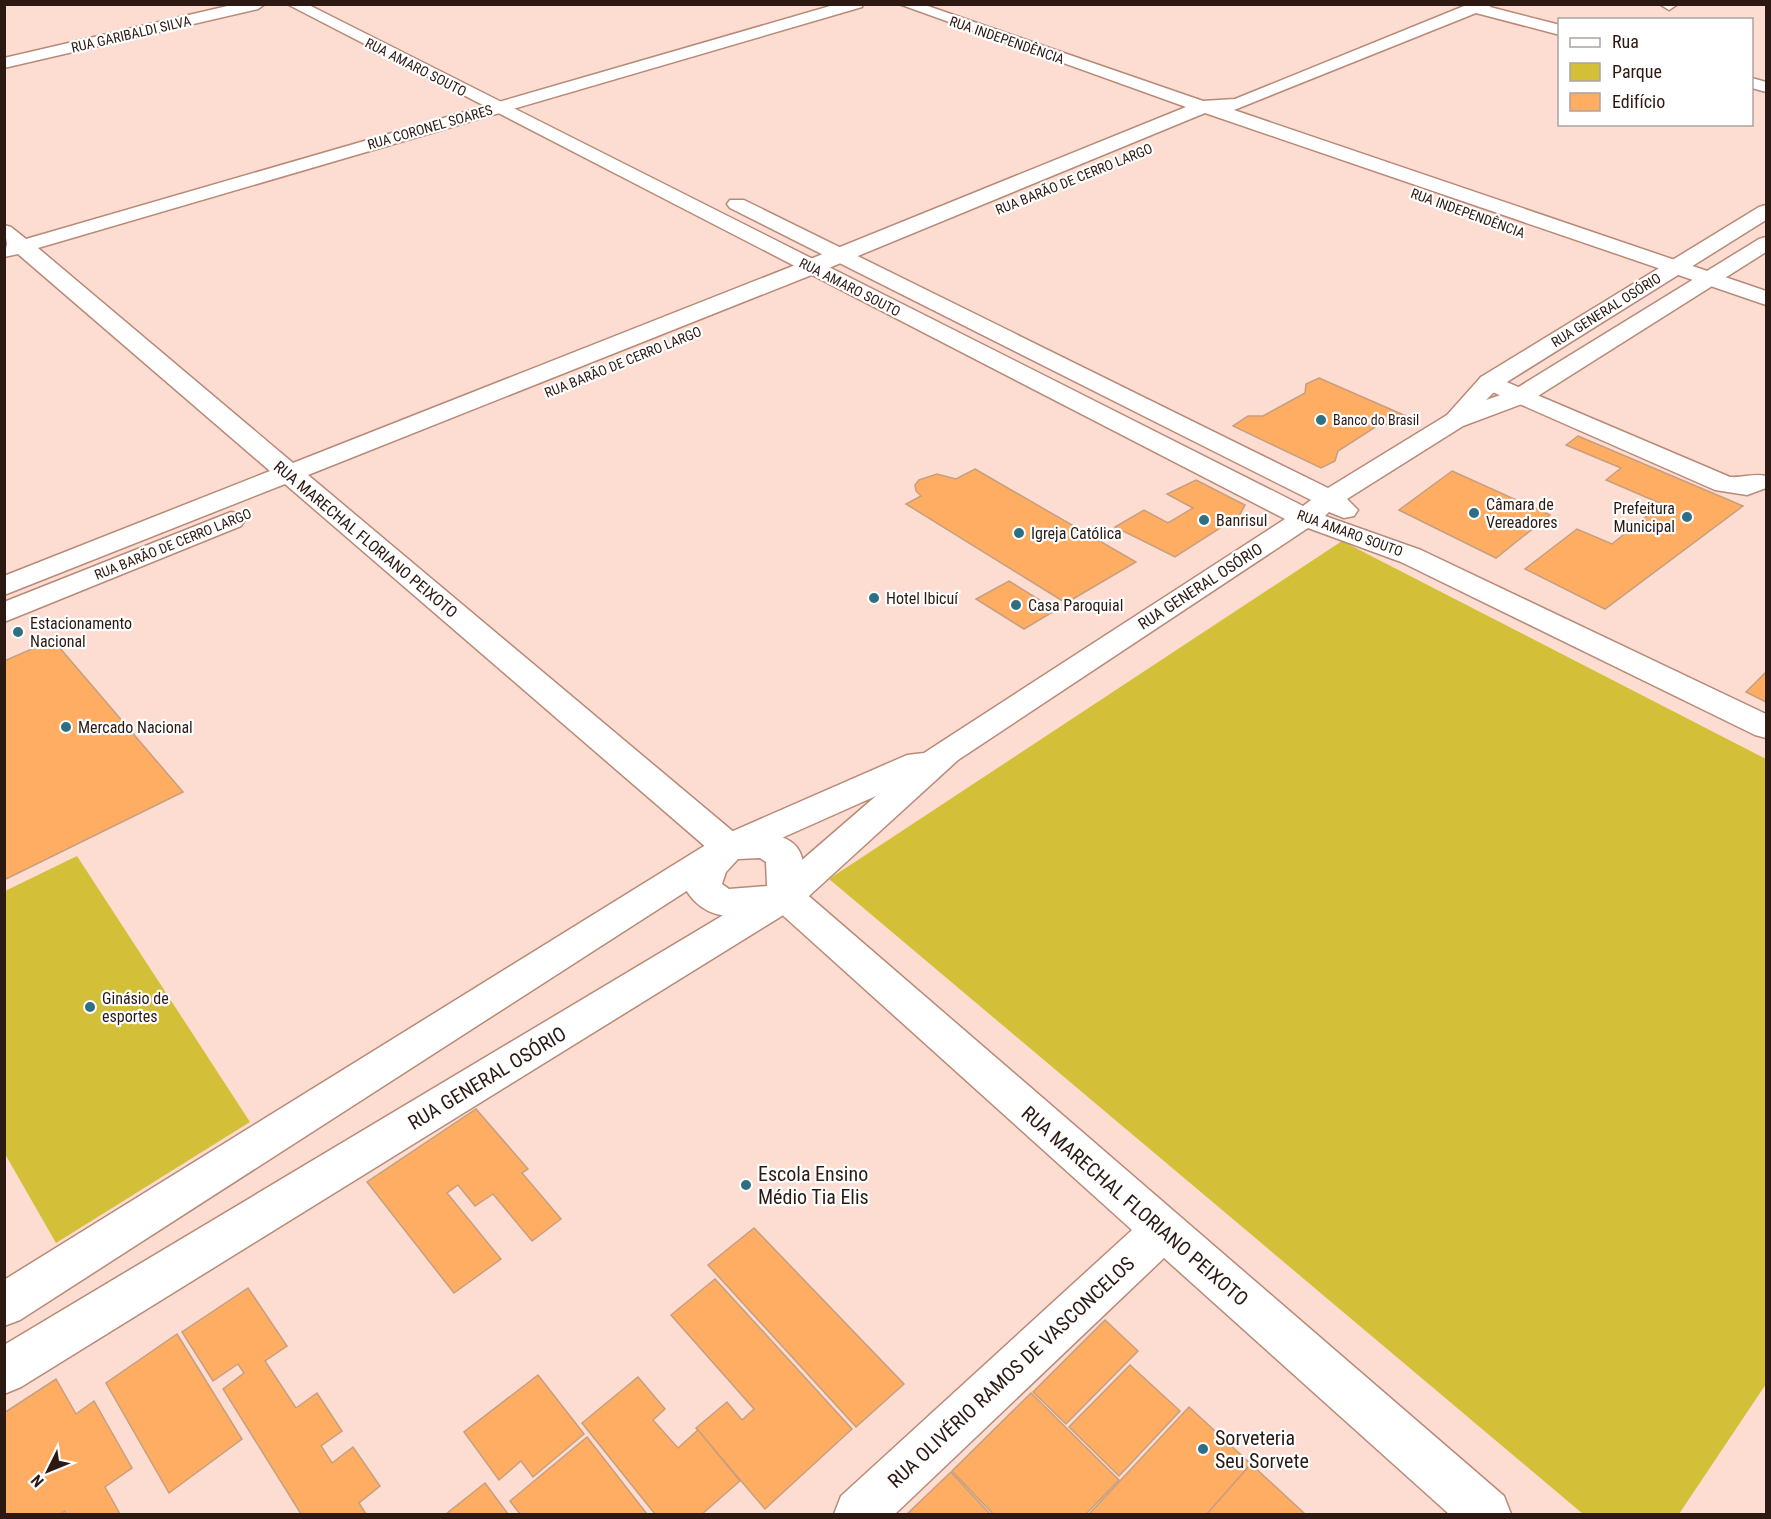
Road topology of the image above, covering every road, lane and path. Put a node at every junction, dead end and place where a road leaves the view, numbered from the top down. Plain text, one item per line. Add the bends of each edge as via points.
1 (218, 4) edge
2 (258, 4) edge
3 (294, 4) edge
4 (856, 4) edge
5 (906, 4) edge
6 (1480, 6) edge
7 (1558, 29) edge
8 (4, 53) edge
9 (4, 63) edge
10 (508, 89) dead end
11 (529, 99) junction
12 (497, 108) junction
13 (1208, 110) junction
14 (561, 116) dead end
15 (1134, 136) junction
16 (1158, 145) junction
17 (722, 196) dead end
18 (969, 203) junction
19 (1499, 206) junction
20 (1767, 211) edge
21 (991, 212) junction
22 (1479, 217) junction
23 (10, 243) edge
24 (1767, 243) edge
25 (849, 260) junction
26 (1676, 266) junction
27 (811, 267) junction
28 (832, 278) junction
29 (1710, 278) junction
30 (1656, 279) junction
31 (1689, 291) junction
32 (1767, 298) edge
33 (1767, 319) edge
34 (1490, 382) junction
35 (499, 390) junction
36 (1521, 396) junction
37 (519, 404) junction
38 (1454, 421) junction
39 (298, 481) junction
40 (1759, 482) dead end
41 (1329, 499) junction
42 (1305, 518) junction
43 (1411, 556) junction
44 (4, 586) edge
45 (4, 612) edge
46 (1767, 727) edge
47 (946, 752) junction
48 (729, 847) junction
49 (785, 896) junction
50 (1163, 1230) junction
51 (4, 1305) edge
52 (4, 1371) edge
53 (859, 1515) edge
54 (1486, 1515) edge

1 - 8 street, RUA GARIBALDI SILVA
2 - 9 street, RUA GARIBALDI SILVA
3 - 12 street, RUA AMARO SOUTO
4 - 11 street, RUA CORONEL SOARES
5 - 13 street, RUA INDEPENDÊNCIA
6 - 7 street
6 - 13 street, RUA BARÃO DE CERRO LARGO
10 - 11 street
11 - 12 street, RUA CORONEL SOARES
11 - 14 street
12 - 23 street, RUA CORONEL SOARES
12 - 27 street, RUA AMARO SOUTO
13 - 15 street, RUA BARÃO DE CERRO LARGO
13 - 16 street, RUA BARÃO DE CERRO LARGO
13 - 19 street, RUA INDEPENDÊNCIA
13 - 22 street, RUA INDEPENDÊNCIA
15 - 16 street
15 - 18 street, RUA BARÃO DE CERRO LARGO
16 - 21 street, RUA BARÃO DE CERRO LARGO
17 - 25 street, RUA AMARO SOUTO
18 - 21 street
18 - 25 street, RUA BARÃO DE CERRO LARGO
19 - 22 street
19 - 26 street, RUA INDEPENDÊNCIA
20 - 26 street, RUA GENERAL OSÓRIO
21 - 25 street, RUA BARÃO DE CERRO LARGO
22 - 30 street, RUA INDEPENDÊNCIA
23 - 39 street, RUA MARECHAL FLORIANO PEIXOTO
24 - 29 street, RUA GENERAL OSÓRIO
25 - 27 street, RUA BARÃO DE CERRO LARGO
25 - 28 street, RUA BARÃO DE CERRO LARGO
25 - 41 street, RUA AMARO SOUTO
26 - 29 street, RUA INDEPENDÊNCIA
26 - 30 street, RUA GENERAL OSÓRIO
27 - 28 street, RUA AMARO SOUTO
27 - 35 street, RUA BARÃO DE CERRO LARGO
28 - 37 street, RUA BARÃO DE CERRO LARGO
28 - 42 street, RUA AMARO SOUTO
29 - 31 street, RUA GENERAL OSÓRIO
29 - 32 street, RUA INDEPENDÊNCIA
30 - 31 street, RUA INDEPENDÊNCIA
30 - 34 street, RUA GENERAL OSÓRIO
31 - 33 street, RUA INDEPENDÊNCIA
31 - 36 street, RUA GENERAL OSÓRIO
34 - 36 street
34 - 38 street, RUA GENERAL OSÓRIO
35 - 37 street
35 - 39 street, RUA BARÃO DE CERRO LARGO
36 - 38 street, RUA GENERAL OSÓRIO
36 - 40 street via 1724,484 1747,487
37 - 39 street, RUA BARÃO DE CERRO LARGO
38 - 41 street, RUA GENERAL OSÓRIO
39 - 44 street, RUA BARÃO DE CERRO LARGO
39 - 45 street, RUA BARÃO DE CERRO LARGO
39 - 48 street, RUA MARECHAL FLORIANO PEIXOTO
41 - 42 street, RUA GENERAL OSÓRIO
41 - 43 street, RUA AMARO SOUTO
42 - 43 street, RUA AMARO SOUTO
42 - 47 street, RUA GENERAL OSÓRIO
43 - 46 street, RUA AMARO SOUTO
47 - 48 street, RUA GENERAL OSÓRIO
47 - 49 street, RUA GENERAL OSÓRIO
48 - 49 street via 767,845 784,857
48 - 49 street via 710,866 703,888 721,903 753,903
48 - 51 street, RUA GENERAL OSÓRIO
49 - 50 street, RUA MARECHAL FLORIANO PEIXOTO
49 - 52 street, RUA GENERAL OSÓRIO
50 - 53 street, RUA OLIVÉRIO RAMOS DE VASCONCELOS
50 - 54 street, RUA MARECHAL FLORIANO PEIXOTO

